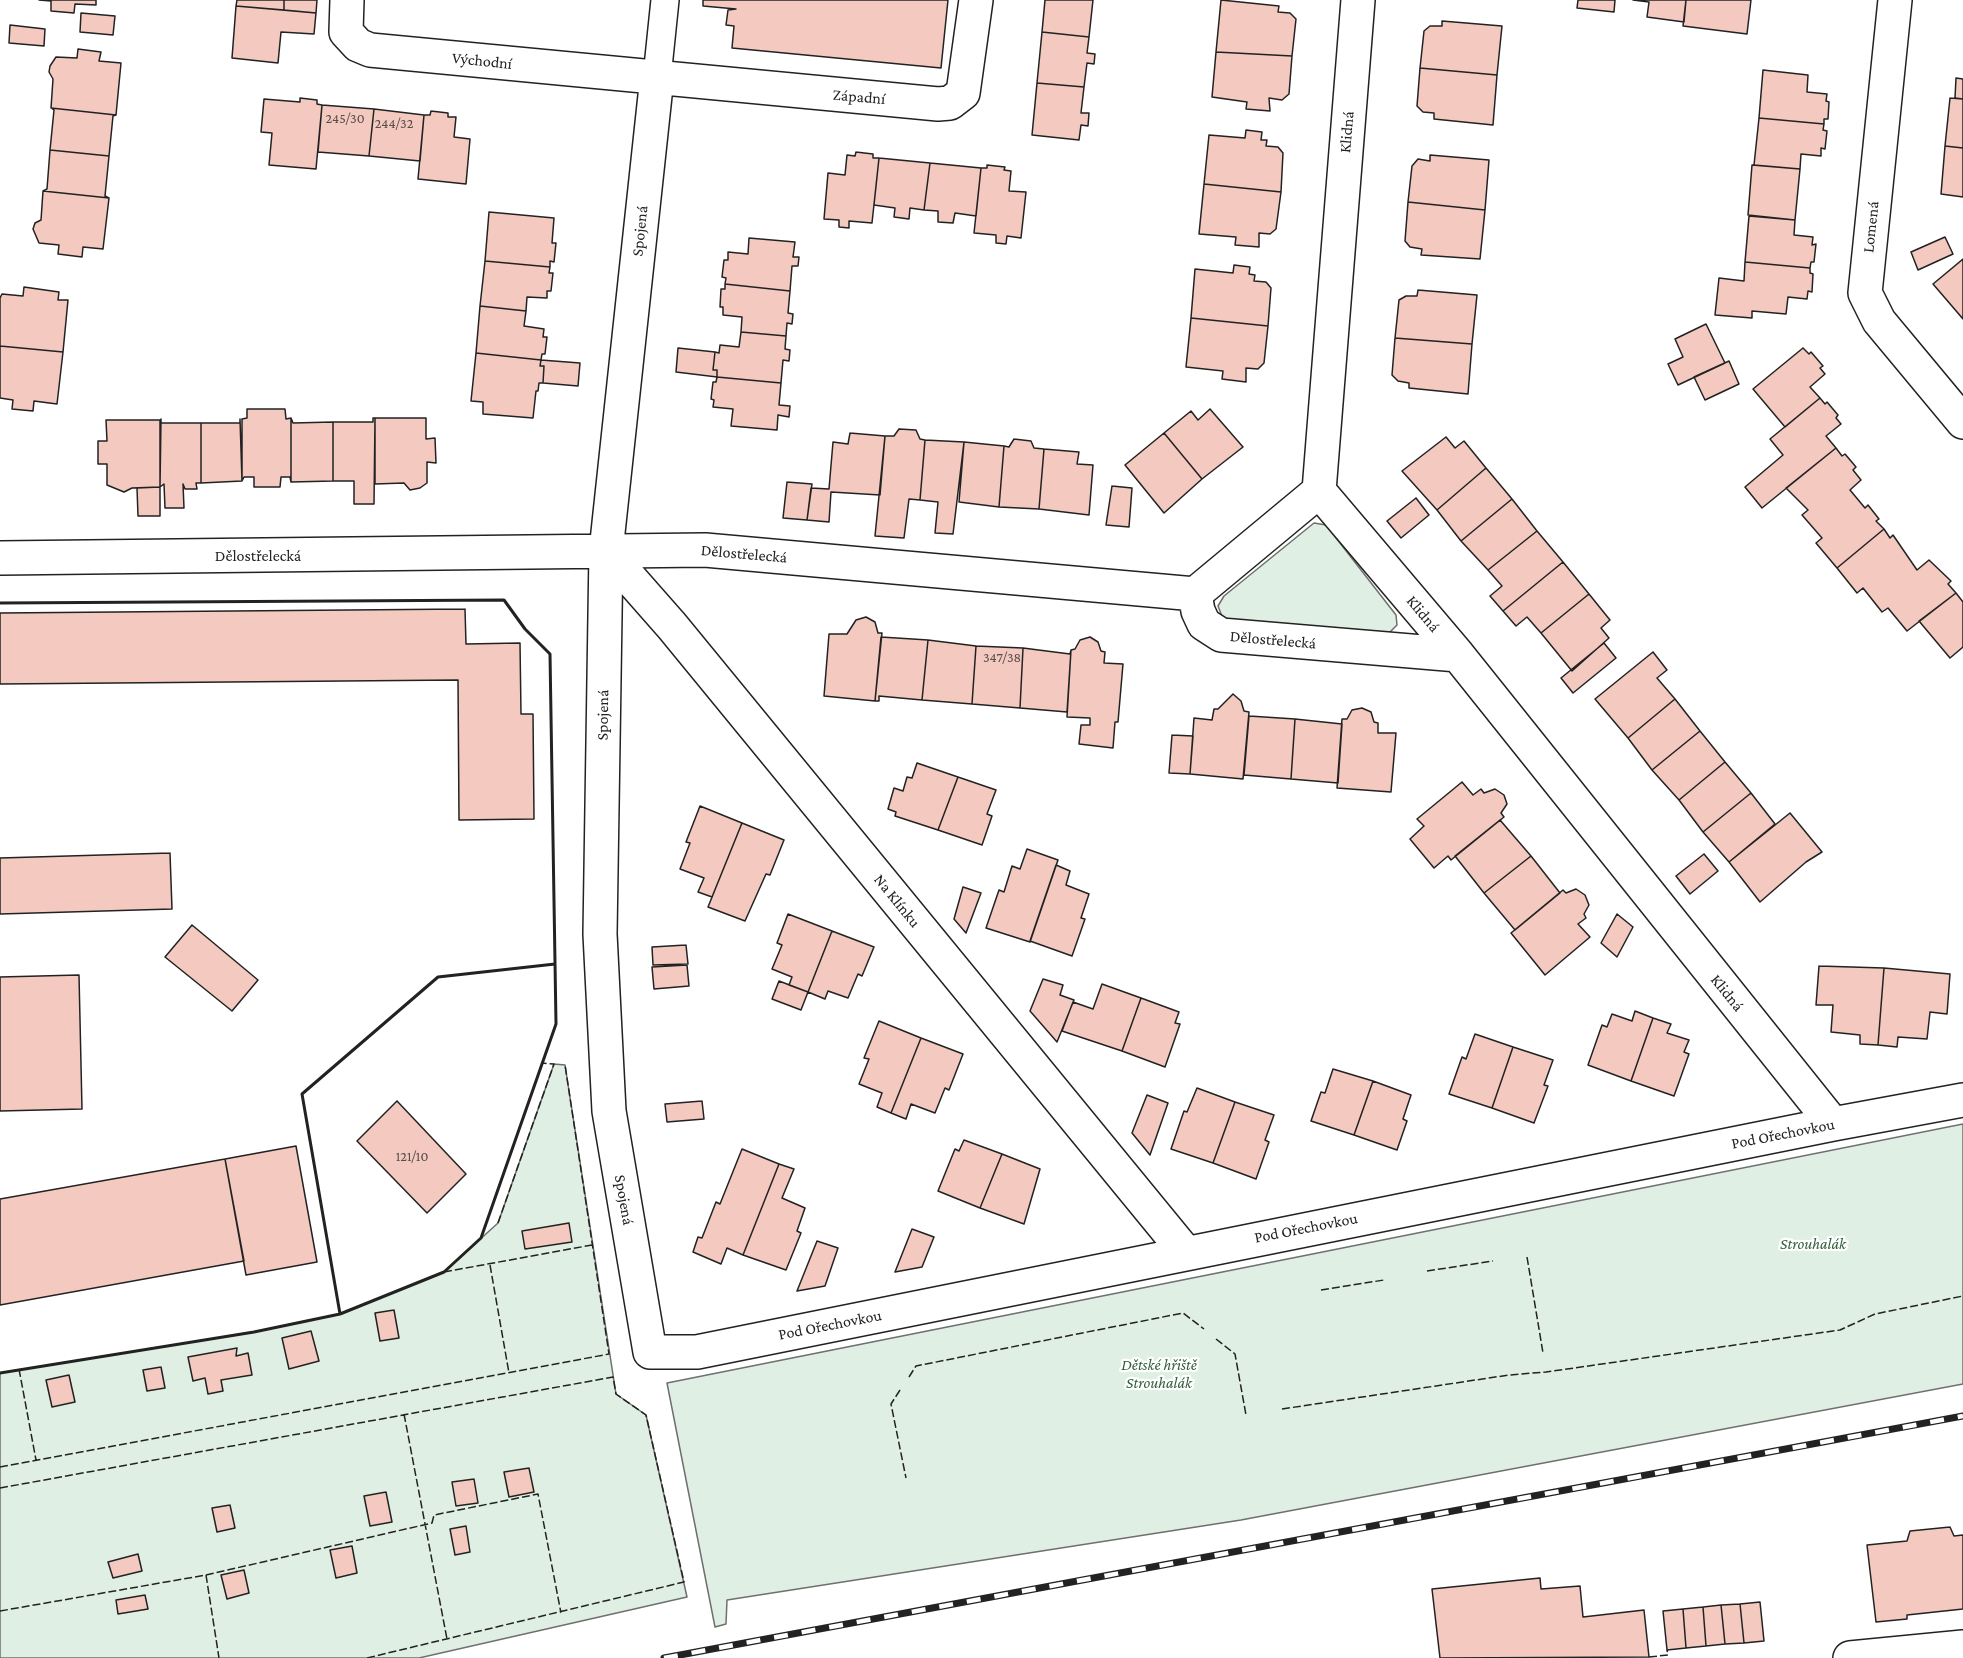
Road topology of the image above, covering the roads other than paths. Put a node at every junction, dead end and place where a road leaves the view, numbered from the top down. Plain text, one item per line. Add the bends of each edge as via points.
1 (346, 0) edge
2 (665, 0) edge
3 (976, 0) edge
4 (1358, 0) edge
5 (1895, 0) edge
6 (657, 77) junction
7 (1963, 422) edge
8 (1319, 491) junction
9 (606, 551) junction
10 (0, 558) edge
11 (1196, 594) junction
12 (1458, 655) junction
13 (1963, 1100) edge
14 (1833, 1124) junction
15 (1186, 1253) junction
16 (650, 1352) joint
17 (1963, 1647) edge
18 (1850, 1658) edge

1 - 6 street, Východní via 346,32 358,45 370,50
2 - 6 street
3 - 6 street, Západní via 963,93 950,103
4 - 8 street, Klidná
5 - 7 street, Lomená via 1865,293 1878,321
6 - 9 street, Spojená
8 - 11 street
8 - 12 street, Klidná
9 - 10 street, Dělostřelecká
9 - 11 street, Dělostřelecká via 705,550
9 - 15 street, Na Klínku via 672,626
9 - 16 street, Spojená via 600,934 603,1022 609,1111
11 - 12 street, Dělostřelecká via 1204,624 1221,634
12 - 14 street, Klidná
13 - 14 street, Pod Ořechovkou
14 - 15 street, Pod Ořechovkou
15 - 16 street, Pod Ořechovkou via 697,1352
17 - 18 street

